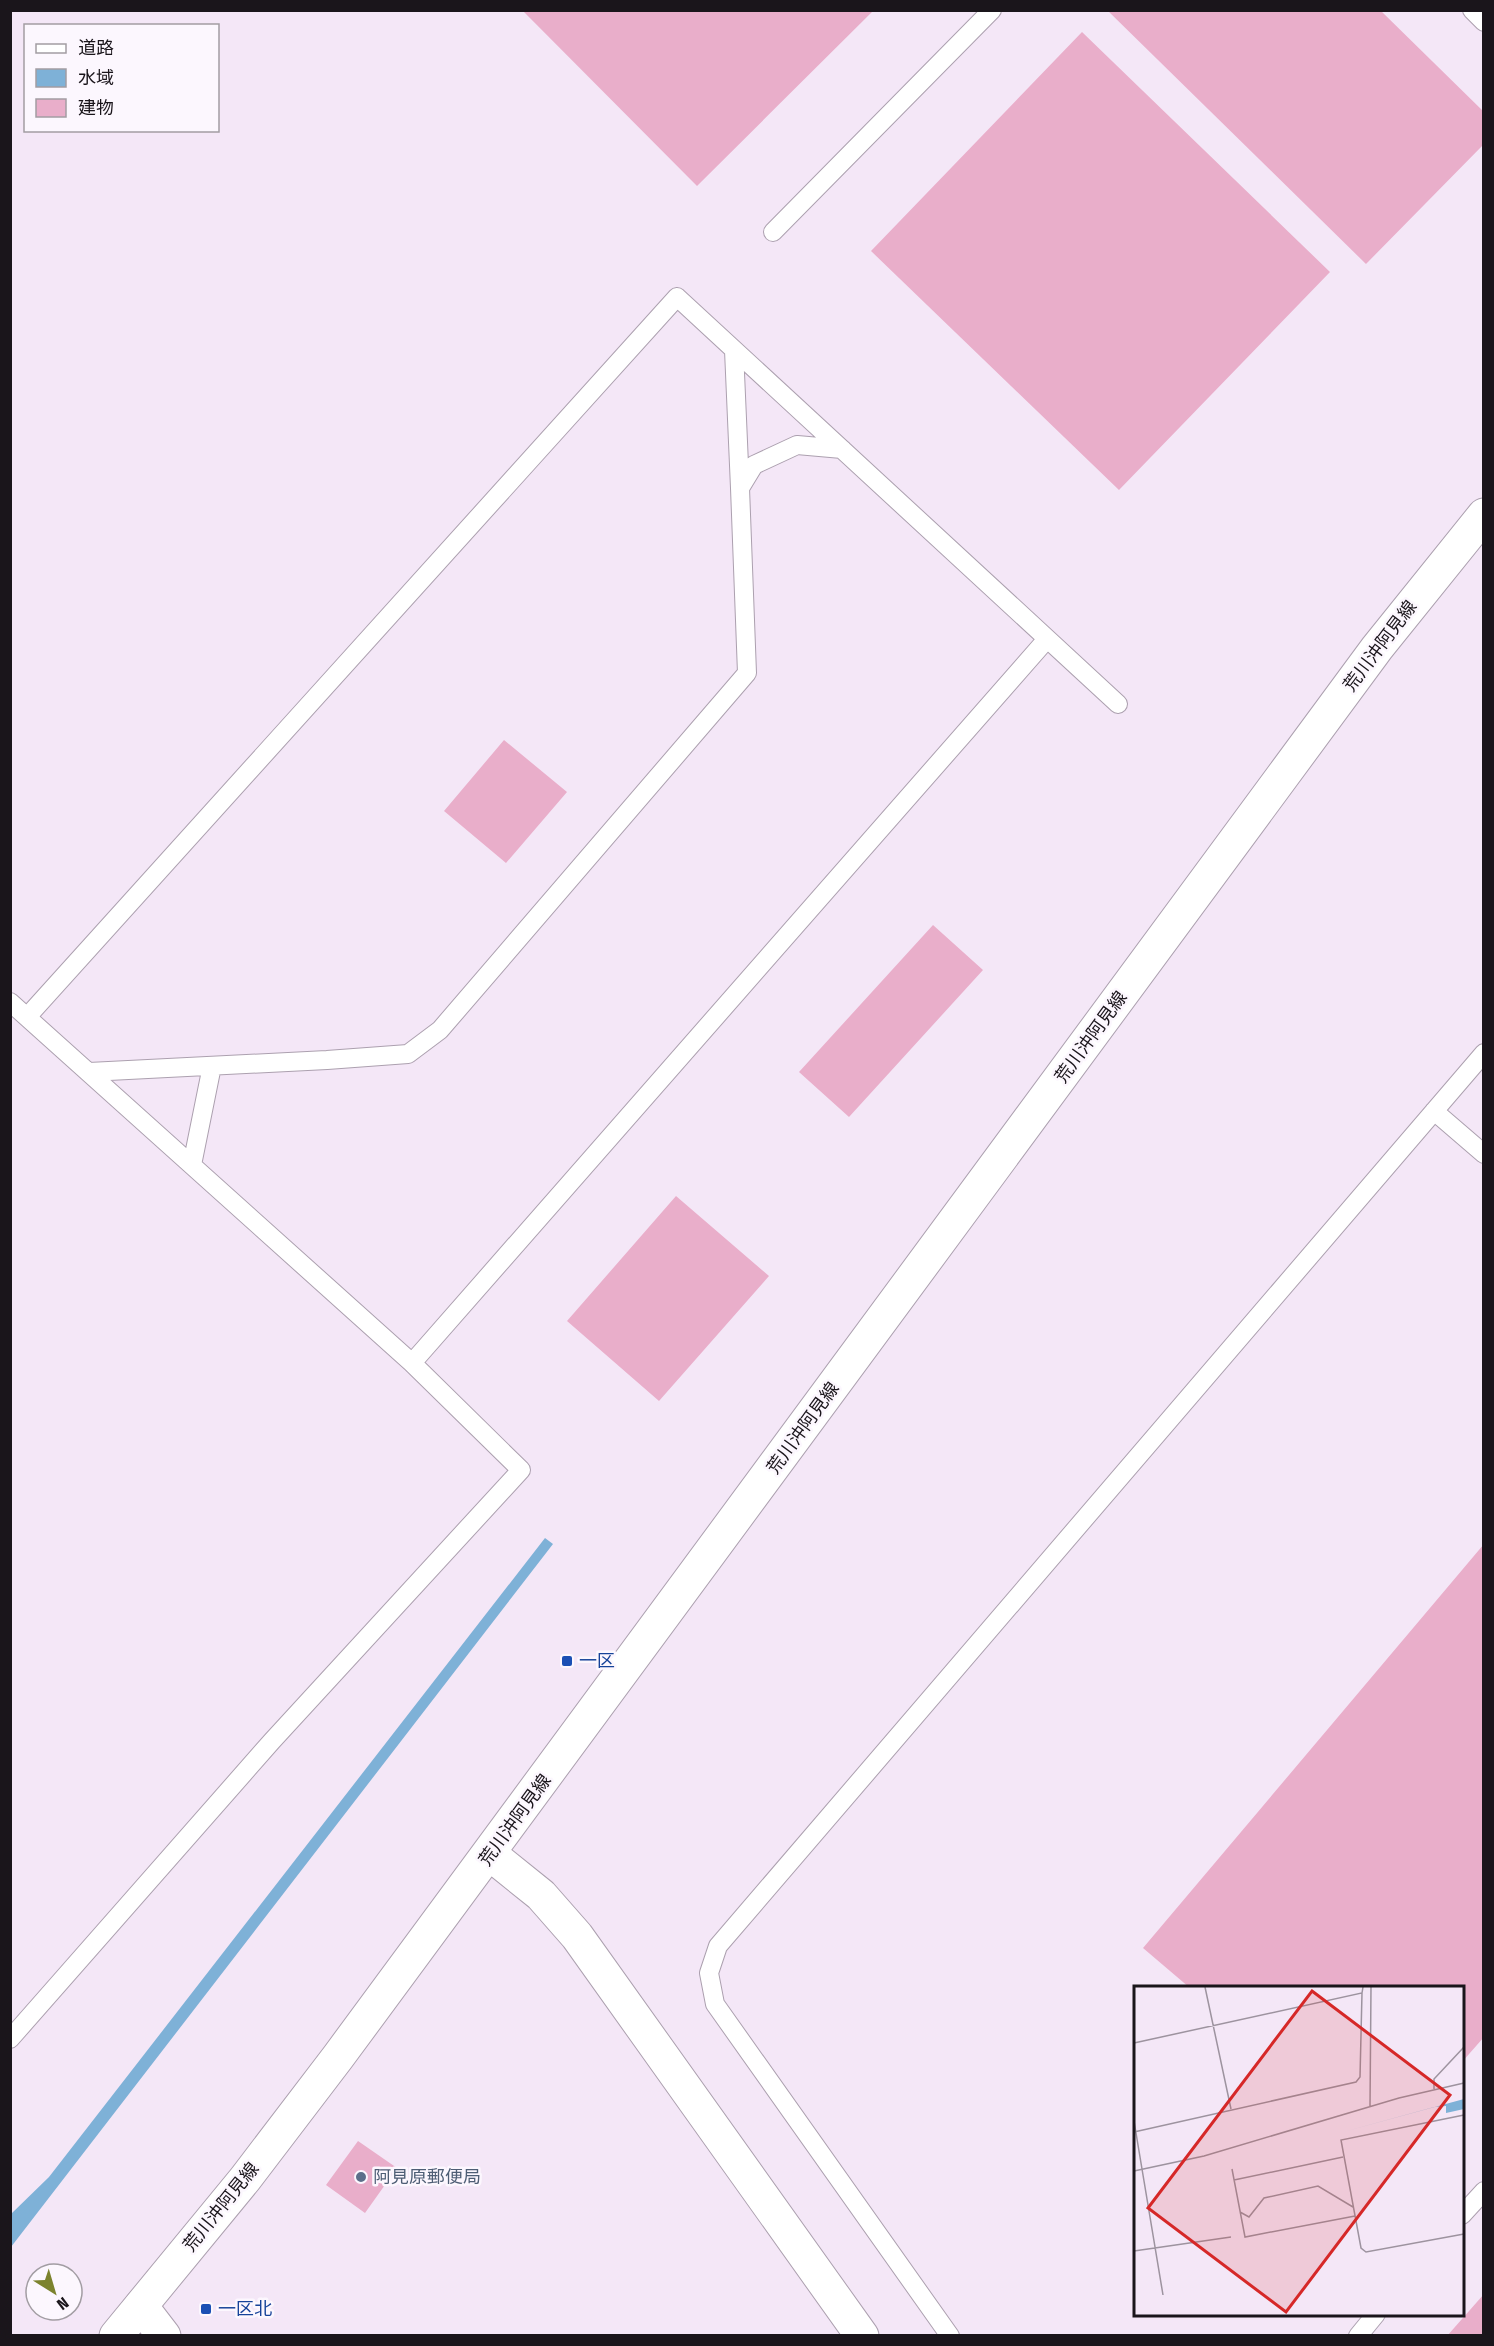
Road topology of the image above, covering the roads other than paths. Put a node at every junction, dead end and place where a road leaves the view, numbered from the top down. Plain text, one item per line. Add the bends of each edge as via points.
1 (992, 10) edge
2 (1472, 10) edge
3 (1484, 22) edge
4 (773, 232) dead end
5 (734, 350) junction
6 (842, 449) junction
7 (740, 488) junction
8 (1484, 515) edge
9 (1047, 639) junction
10 (1118, 704) dead end
11 (10, 1002) edge
12 (27, 1017) junction
13 (1484, 1053) edge
14 (212, 1066) junction
15 (89, 1072) junction
16 (1434, 1111) junction
17 (1484, 1154) edge
18 (192, 1165) junction
19 (412, 1363) junction
20 (490, 1854) junction
21 (10, 2039) edge
22 (1484, 2191) edge
23 (1464, 2213) edge
24 (141, 2306) junction
25 (1374, 2316) edge
26 (116, 2336) edge
27 (164, 2336) edge
28 (862, 2336) edge
29 (950, 2336) edge
30 (1358, 2336) edge

1 - 4 lane
2 - 3 lane
5 - 6 lane
5 - 7 lane
5 - 12 lane via 677,297
6 - 7 lane via 797,445 754,465
6 - 9 lane
7 - 14 lane via 747,674 440,1030 408,1054
8 - 20 main road, 荒川沖阿見線 via 1377,648
9 - 10 lane
9 - 19 lane
11 - 12 lane
12 - 15 lane
13 - 16 lane
14 - 15 lane
14 - 18 lane
15 - 18 lane
16 - 17 lane
16 - 29 lane via 718,1946 709,1973 715,2004
18 - 19 lane
19 - 21 lane via 521,1470 272,1742
20 - 24 main road, 荒川沖阿見線 via 245,2179
20 - 28 main road via 541,1895 577,1936
22 - 23 lane
24 - 26 main road, 荒川沖阿見線
24 - 27 main road
25 - 30 lane

